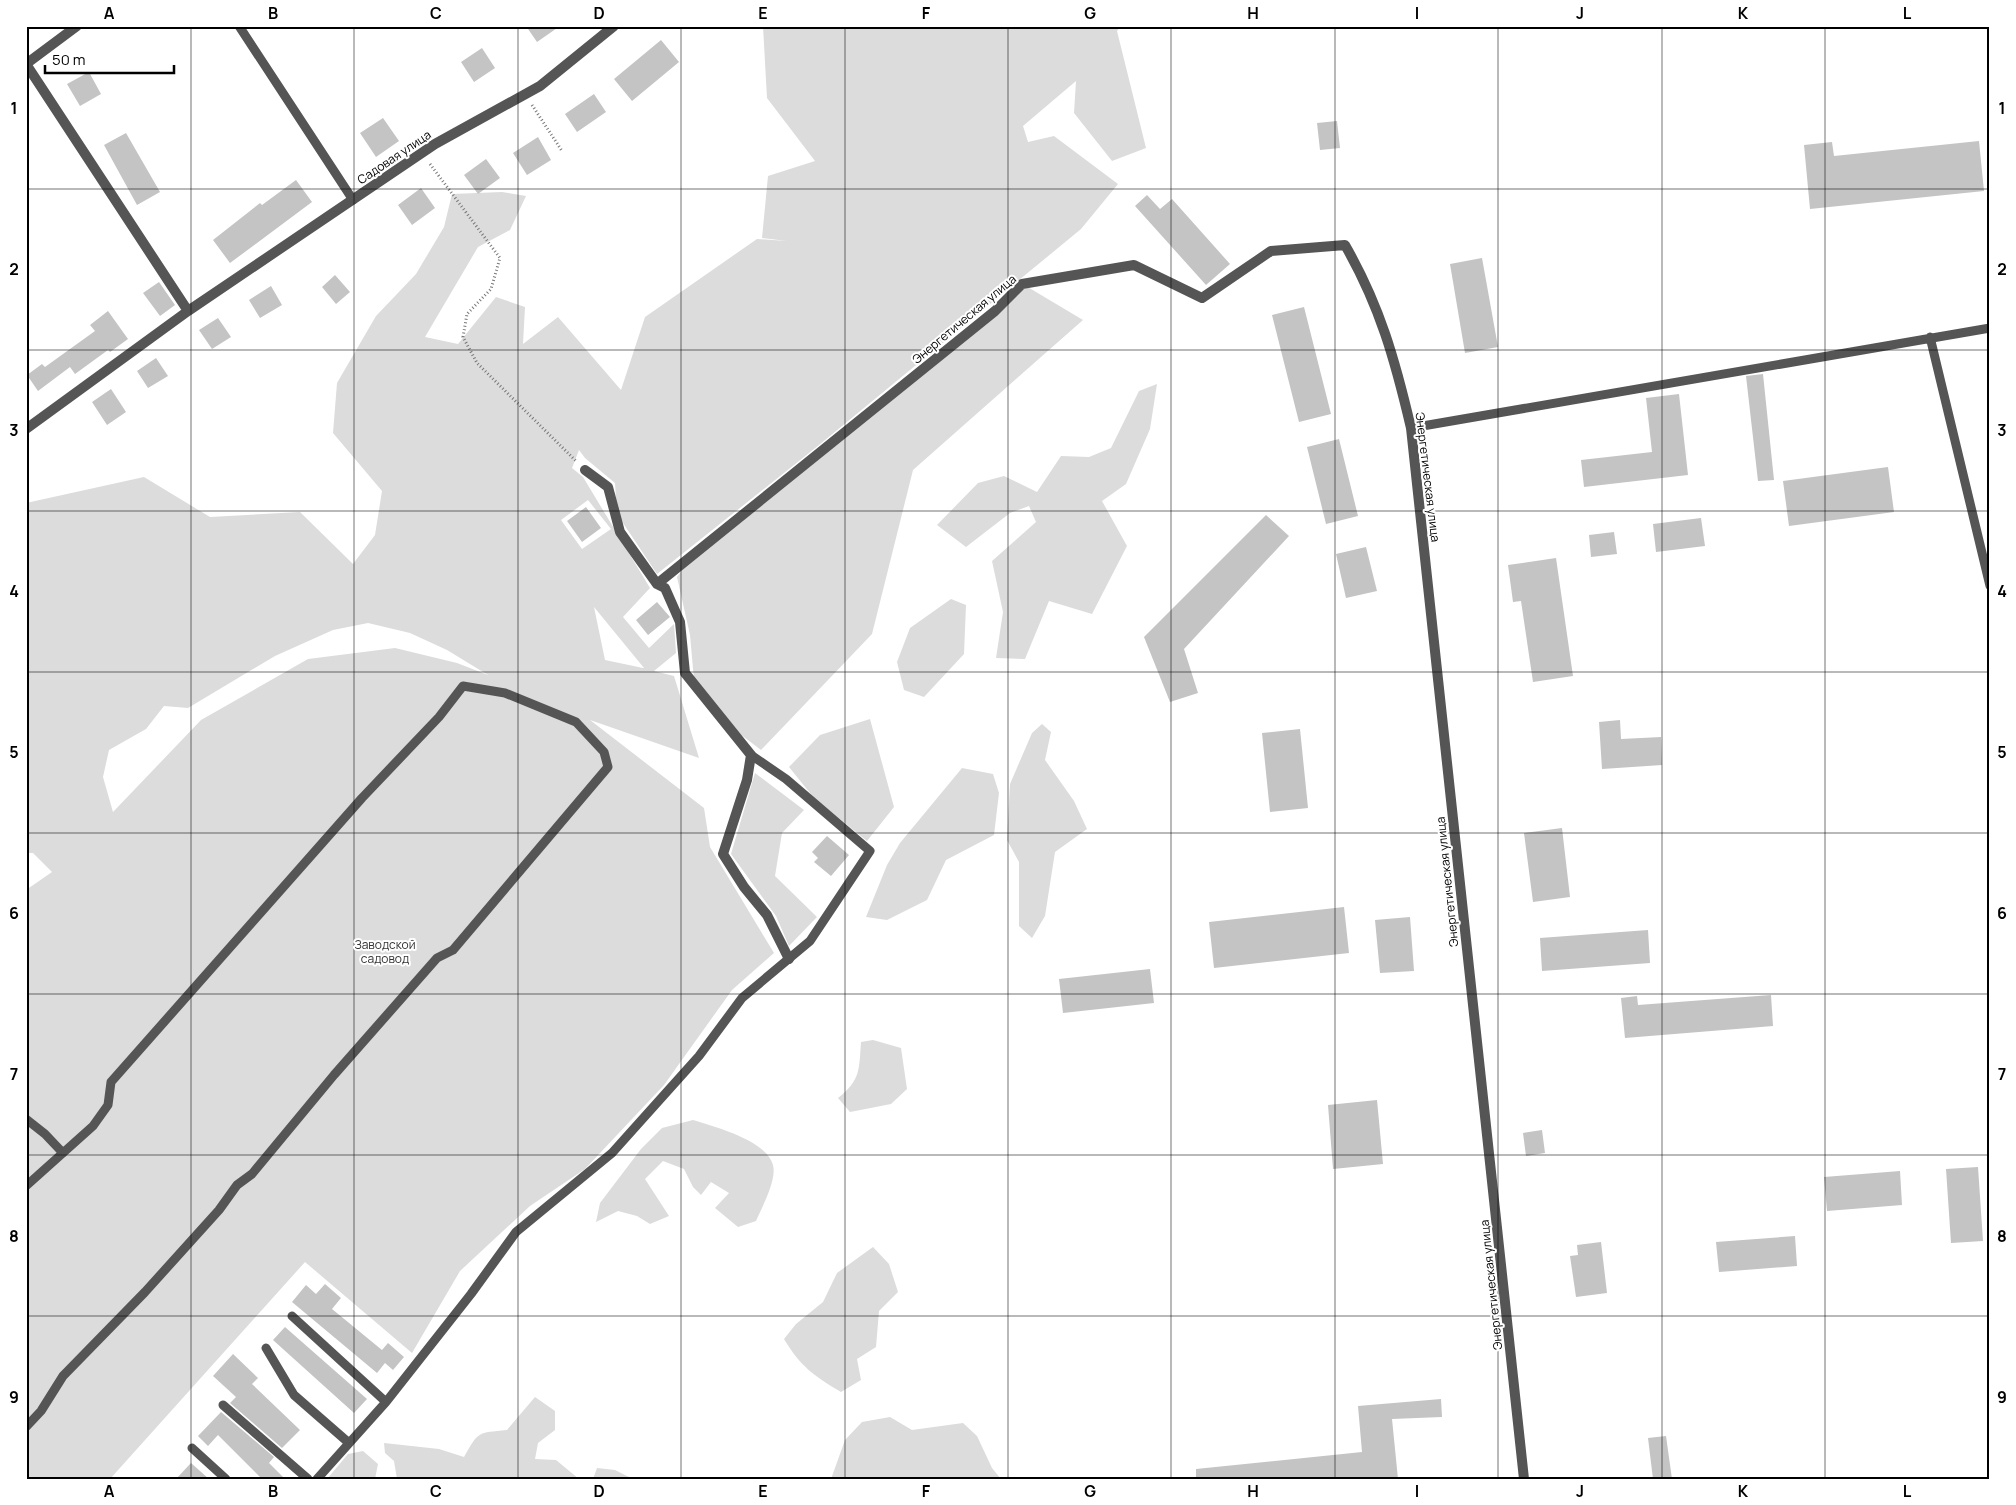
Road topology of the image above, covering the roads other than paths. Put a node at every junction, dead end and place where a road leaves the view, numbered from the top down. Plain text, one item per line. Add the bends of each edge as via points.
1 (77, 26) edge
2 (238, 26) edge
3 (614, 26) edge
4 (26, 64) edge
5 (353, 200) junction
6 (188, 311) junction
7 (1990, 328) edge
8 (1930, 337) junction
9 (26, 428) edge
10 (1411, 428) junction
11 (585, 470) road end
12 (657, 584) junction
13 (1990, 586) edge
14 (751, 755) junction
15 (788, 959) junction
16 (26, 1120) edge
17 (63, 1152) junction
18 (26, 1186) edge
19 (292, 1316) dead end
20 (266, 1348) dead end
21 (386, 1402) junction
22 (223, 1405) dead end
23 (26, 1428) edge
24 (349, 1443) junction
25 (192, 1448) dead end
26 (226, 1479) edge
27 (308, 1479) edge
28 (317, 1479) edge
29 (1524, 1479) edge

1 - 4 street
2 - 5 lane
3 - 5 street, Садовая улица via 540,86 422,153
4 - 6 street
5 - 6 street, Садовая улица
6 - 9 street, Садовая улица
7 - 8 lane
8 - 10 lane
8 - 13 lane
10 - 12 street, Энергетическая улица via 1395,359 1366,282 1345,245 1271,251 1202,298 1134,265 1022,284 995,311
10 - 29 street, Энергетическая улица
11 - 12 street via 608,486 620,532
12 - 14 street via 666,588 680,622 685,674
14 - 15 street via 723,854 767,915
14 - 15 lane via 786,779 870,851 810,941
15 - 21 lane via 742,998 699,1056 612,1152 516,1232
16 - 17 lane
17 - 18 lane
17 - 23 lane via 93,1126 108,1105 111,1082 362,798 439,717 463,686 505,693 576,722 604,752 608,767 453,950 437,958 252,1174 237,1185 219,1210 145,1292 64,1376
19 - 21 lane
20 - 24 lane via 294,1395
21 - 24 lane
22 - 27 lane
24 - 28 lane
25 - 26 lane

